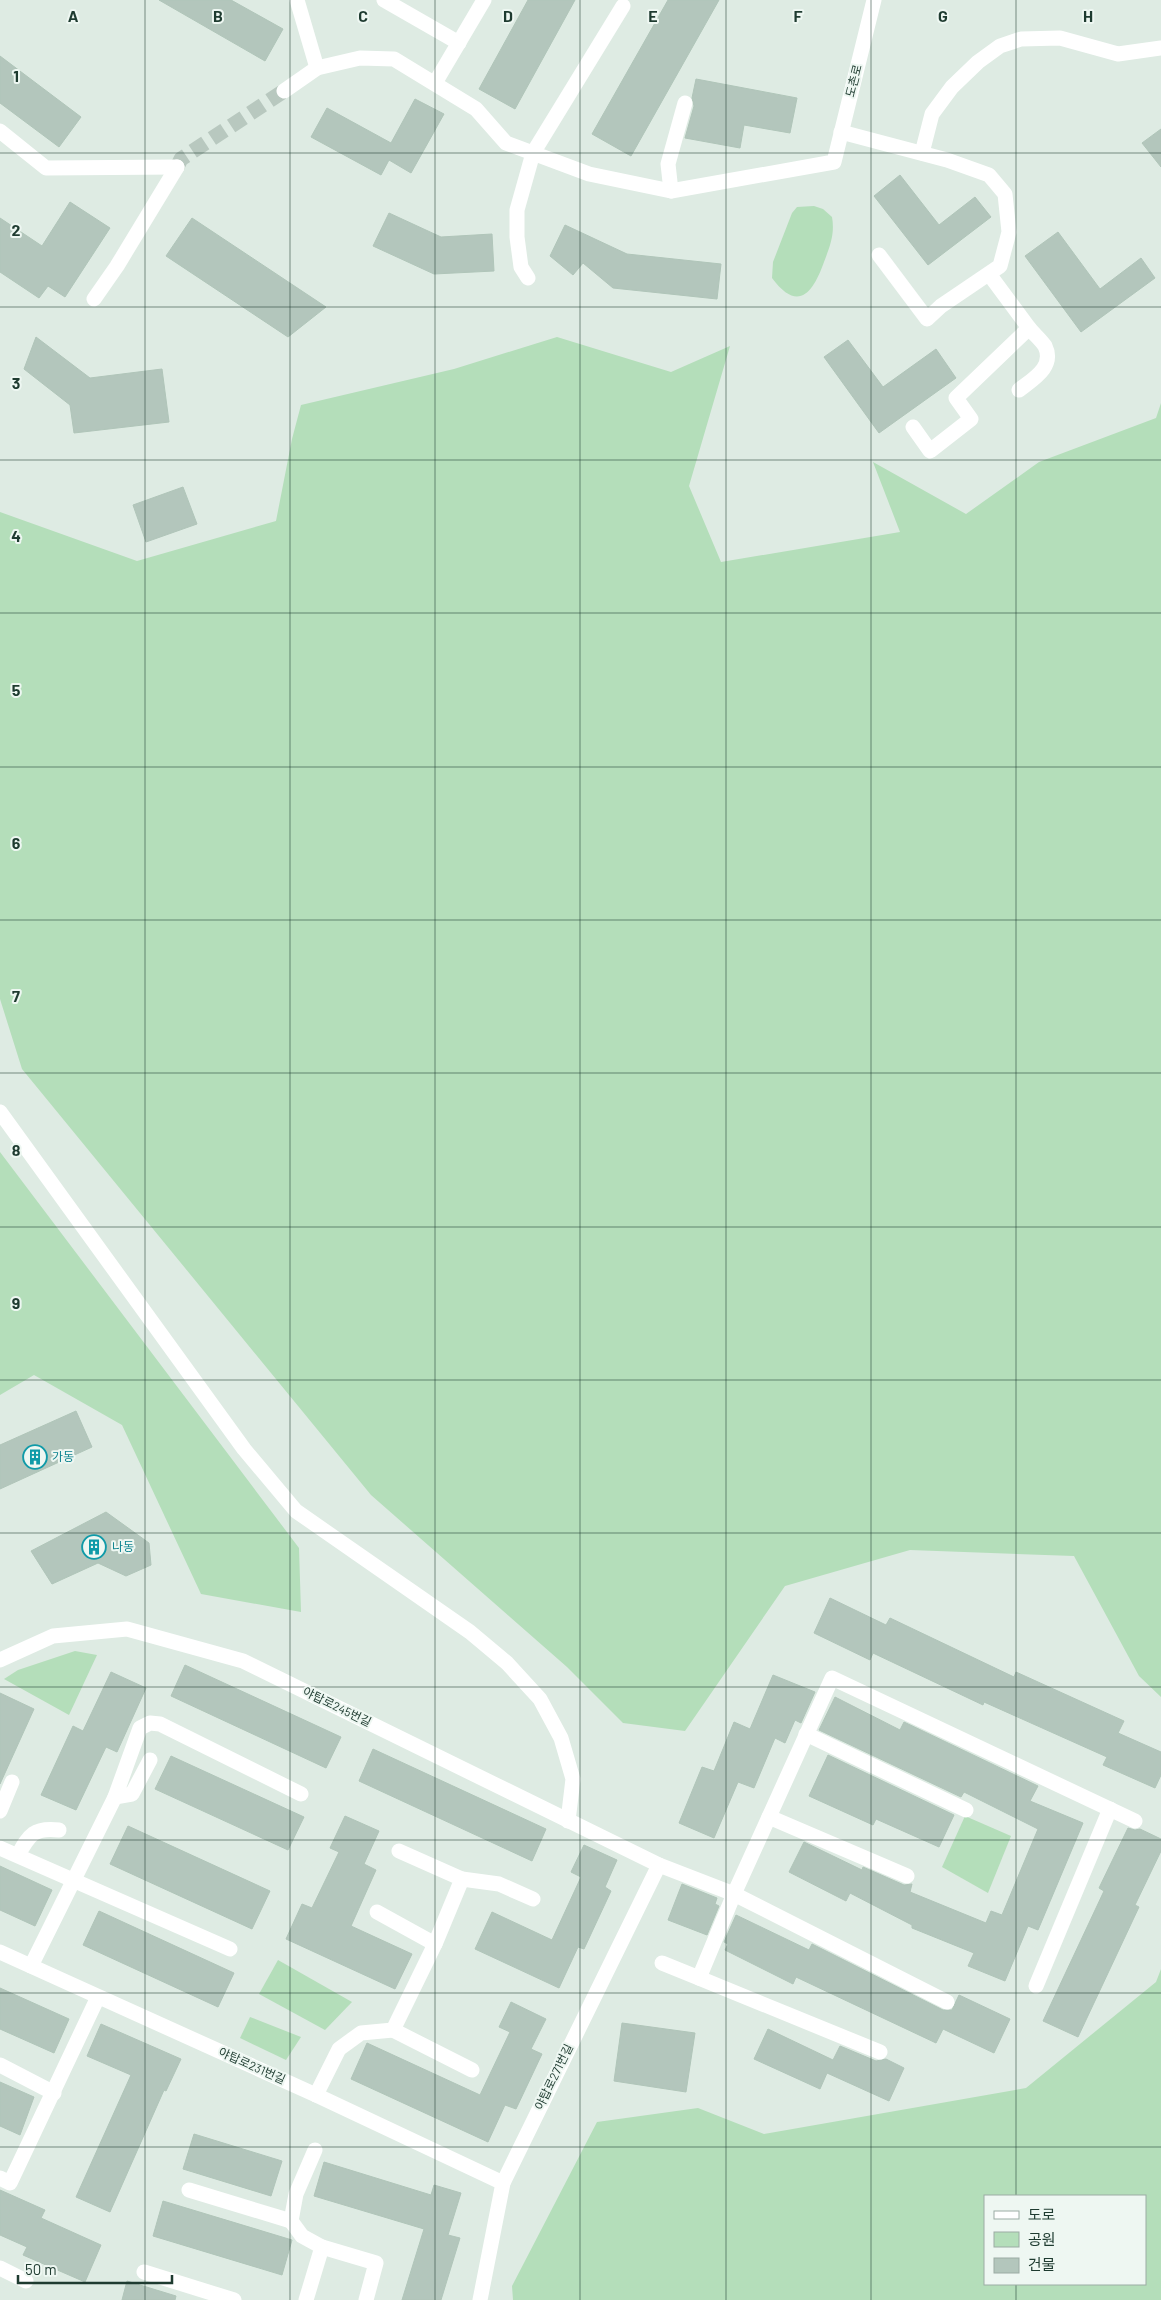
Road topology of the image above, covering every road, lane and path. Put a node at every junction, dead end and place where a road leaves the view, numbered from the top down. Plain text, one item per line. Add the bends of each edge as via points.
1 (296, 0) edge
2 (384, 0) edge
3 (484, 0) edge
4 (874, 0) edge
5 (623, 6) dead end
6 (459, 43) junction
7 (1160, 49) edge
8 (317, 68) junction
9 (436, 83) junction
10 (284, 91) tunnel mouth
11 (685, 103) dead end
12 (0, 131) edge
13 (841, 132) junction
14 (533, 153) junction
15 (922, 153) junction
16 (671, 191) junction
17 (879, 256) dead end
18 (989, 274) junction
19 (528, 278) dead end
20 (94, 299) dead end
21 (1029, 328) junction
22 (1019, 390) dead end
23 (913, 427) dead end
24 (0, 1112) edge
25 (0, 1660) edge
26 (806, 1734) junction
27 (150, 1760) dead end
28 (12, 1782) dead end
29 (301, 1794) dead end
30 (115, 1797) junction
31 (1110, 1809) junction
32 (966, 1810) dead end
33 (0, 1811) edge
34 (769, 1816) junction
35 (568, 1821) junction
36 (1135, 1821) dead end
37 (59, 1830) dead end
38 (0, 1848) edge
39 (399, 1851) dead end
40 (18, 1855) junction
41 (659, 1865) junction
42 (908, 1876) dead end
43 (462, 1878) junction
44 (75, 1880) junction
45 (734, 1894) junction
46 (533, 1899) dead end
47 (377, 1912) dead end
48 (435, 1944) junction
49 (230, 1949) dead end
50 (0, 1952) edge
51 (662, 1963) dead end
52 (31, 1966) junction
53 (699, 1978) junction
54 (1036, 1986) dead end
55 (98, 1997) junction
56 (946, 2002) dead end
57 (393, 2030) junction
58 (880, 2052) dead end
59 (0, 2066) edge
60 (472, 2070) dead end
61 (54, 2093) junction
62 (316, 2095) junction
63 (315, 2150) dead end
64 (0, 2178) edge
65 (503, 2183) junction
66 (189, 2190) dead end
67 (291, 2221) junction
68 (322, 2247) junction
69 (0, 2268) edge
70 (144, 2272) dead end
71 (26, 2280) dead end
72 (234, 2300) edge
73 (306, 2300) edge
74 (366, 2300) edge
75 (480, 2300) edge

1 - 8 street
2 - 6 street
3 - 6 street
4 - 13 street, 도촌로
5 - 14 street
6 - 9 street
7 - 15 street via 1118,54 1060,38 1021,39 1000,46 952,87 932,114
8 - 9 street via 360,58 394,59
8 - 10 street
9 - 14 street via 476,108 506,144
11 - 16 street via 668,164
12 - 20 street via 46,168 177,168
13 - 15 street
13 - 16 street, 도촌로 via 834,162
14 - 16 street via 589,174
14 - 19 street via 517,210 521,267
15 - 18 street via 989,175 1005,194 1009,232 1000,266
17 - 18 street via 927,320 941,306
18 - 21 street
21 - 22 street via 1045,346 1047,359 1043,372
21 - 23 street via 956,398 971,420 930,451
24 - 35 street via 238,1441 296,1511 470,1632 507,1663 540,1699 561,1738 573,1778
25 - 35 street, 야탑로245번길 via 53,1636 126,1629 243,1661
26 - 31 street via 832,1678
26 - 32 street
26 - 34 street
27 - 30 street via 132,1794
28 - 33 street
29 - 30 street via 160,1724 150,1723 140,1728
30 - 44 street
31 - 36 street
31 - 54 street
34 - 42 street
34 - 45 street
35 - 41 street, 야탑로245번길
37 - 40 street via 45,1828 28,1837
38 - 40 street
39 - 43 street
40 - 44 street
41 - 45 street, 야탑로245번길
41 - 65 street, 야탑로271번길
43 - 46 street via 499,1884
43 - 48 street
44 - 49 street
44 - 52 street
45 - 53 street
45 - 56 street, 야탑로245번길
47 - 48 street
48 - 57 street
50 - 52 street, 야탑로231번길
51 - 53 street
52 - 55 street, 야탑로231번길
53 - 58 street
55 - 61 street
55 - 62 street, 야탑로231번길
57 - 60 street
57 - 62 street via 361,2033 339,2049
59 - 61 street
61 - 64 street via 10,2183
62 - 65 street, 야탑로231번길
63 - 67 street via 296,2194
65 - 75 street, 야탑로271번길
66 - 67 street
67 - 68 street via 302,2236
68 - 73 street
68 - 74 street via 376,2263
69 - 71 street
70 - 72 street

